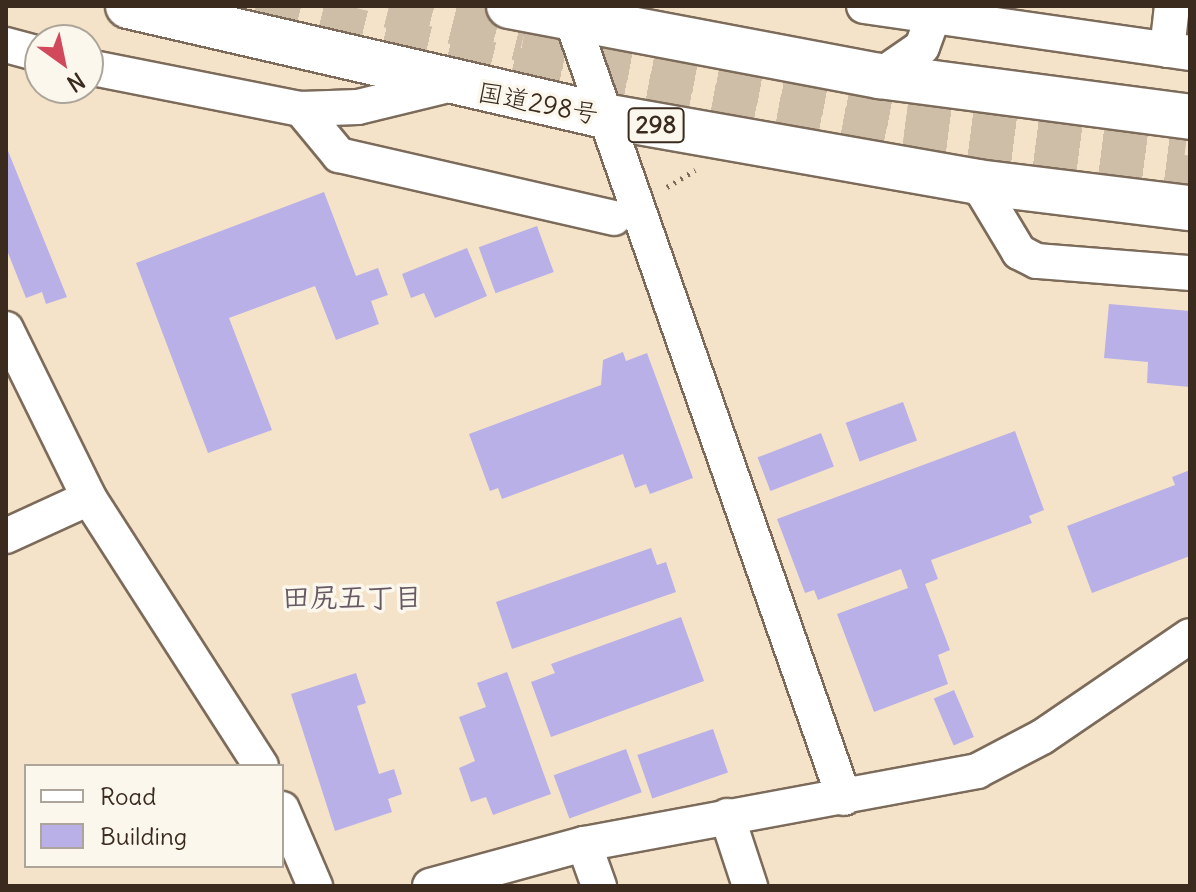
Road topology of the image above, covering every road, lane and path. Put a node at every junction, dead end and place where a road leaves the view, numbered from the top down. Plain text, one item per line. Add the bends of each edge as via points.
1 (128, 6) edge
2 (509, 6) edge
3 (864, 6) edge
4 (1172, 6) edge
5 (570, 14) edge
6 (933, 17) junction
7 (1178, 52) edge
8 (104, 70) edge
9 (880, 76) junction
10 (448, 85) junction
11 (301, 109) junction
12 (604, 116) junction
13 (1190, 117) edge
14 (700, 167) dead end
15 (977, 182) junction
16 (670, 187) dead end
17 (1190, 208) edge
18 (614, 218) dead end
19 (1190, 273) edge
20 (6, 329) edge
21 (89, 498) junction
22 (6, 536) edge
23 (1190, 636) edge
24 (260, 764) edge
25 (844, 798) junction
26 (284, 814) edge
27 (727, 816) junction
28 (584, 844) junction
29 (452, 883) edge
30 (315, 886) edge
31 (599, 886) edge
32 (750, 886) edge

1 - 10 highway, 国道298号 / 298
2 - 5 highway
3 - 6 street
4 - 7 street
5 - 9 highway
5 - 12 street
6 - 7 street
6 - 9 street via 922,47
8 - 11 street
9 - 13 highway
10 - 11 street via 358,107
10 - 12 highway, 国道298号 / 298
11 - 18 street via 339,155
12 - 15 highway, 国道298号 / 298
12 - 25 street
14 - 16 path
15 - 17 highway, 国道298号 / 298
15 - 19 street via 1019,252 1037,261
20 - 21 street
21 - 22 street
21 - 24 street
23 - 25 street via 1007,757 948,780
25 - 27 street
26 - 30 street
27 - 28 street
27 - 32 street
28 - 29 street
28 - 31 street

